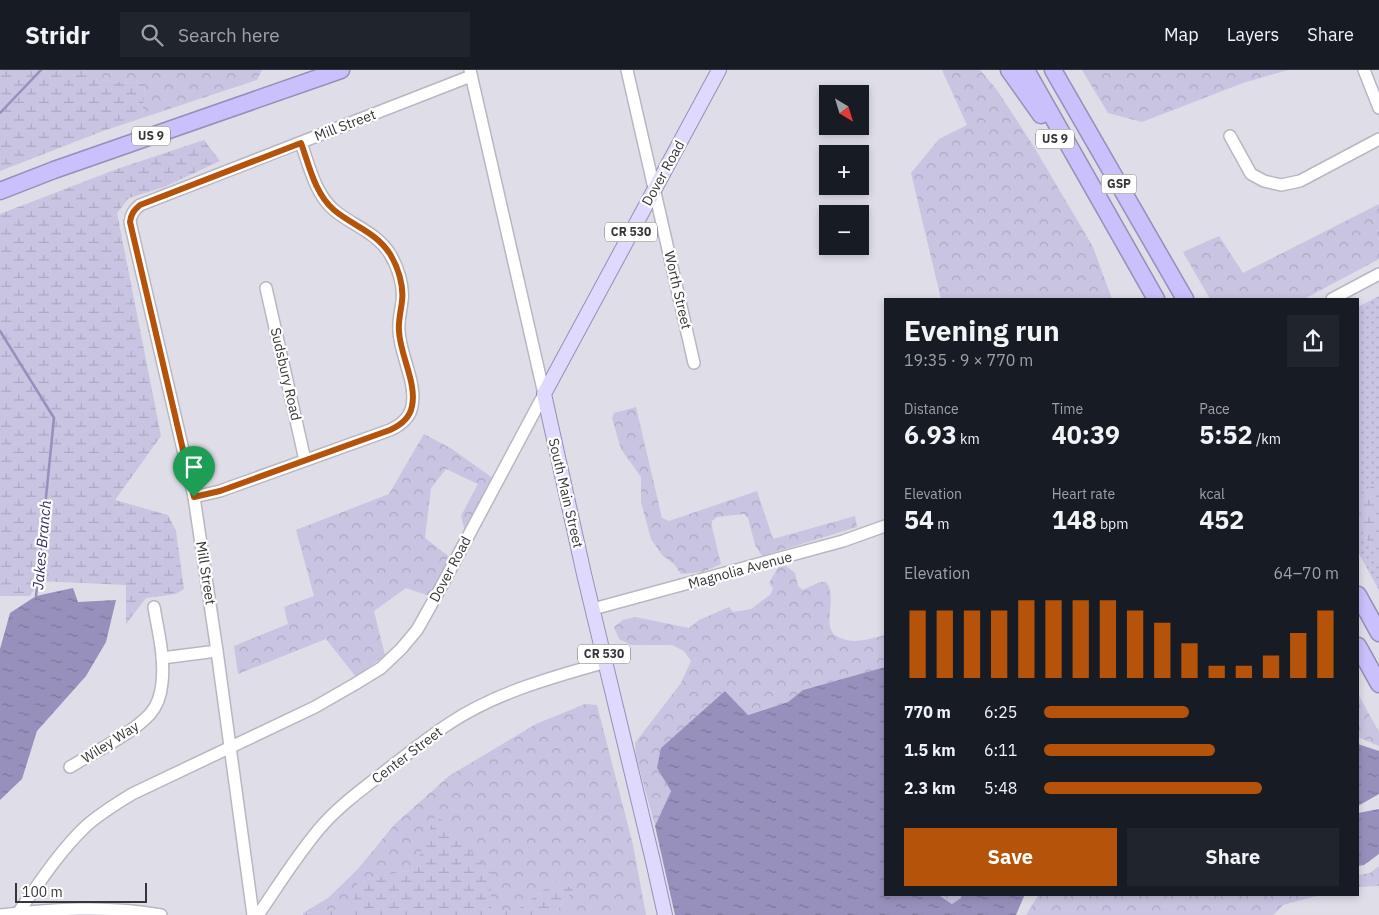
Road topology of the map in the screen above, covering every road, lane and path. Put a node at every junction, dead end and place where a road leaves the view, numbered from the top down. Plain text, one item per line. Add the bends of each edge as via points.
1 (341, 70) edge
2 (627, 70) edge
3 (719, 70) edge
4 (1009, 70) edge
5 (1026, 70) edge
6 (1053, 70) edge
7 (1364, 70) edge
8 (470, 73) edge
9 (1379, 108) edge
10 (1230, 136) dead end
11 (1379, 139) edge
12 (301, 143) junction
13 (654, 188) junction
14 (0, 191) edge
15 (1102, 206) junction
16 (1379, 274) edge
17 (266, 288) dead end
18 (1155, 298) edge
19 (1184, 298) edge
20 (1334, 298) edge
21 (694, 363) dead end
22 (544, 394) junction
23 (305, 460) junction
24 (194, 497) junction
25 (884, 526) edge
26 (1359, 597) edge
27 (154, 607) dead end
28 (593, 609) junction
29 (1379, 633) edge
30 (1359, 648) edge
31 (217, 650) junction
32 (162, 658) junction
33 (606, 662) junction
34 (1379, 684) edge
35 (230, 748) junction
36 (70, 767) dead end
37 (18, 913) junction
38 (0, 915) edge
39 (161, 915) edge
40 (253, 915) edge
41 (258, 915) edge
42 (664, 915) edge

1 - 14 highway, US 9
2 - 13 street, Worth Street
3 - 13 main road, Dover Road / CR 530
4 - 15 highway, US 9 via 1042,117 1079,180
5 - 15 highway, GSP
6 - 19 highway, GSP
7 - 9 street
8 - 12 street, Mill Street
8 - 22 street, South Main Street
10 - 11 street via 1251,174 1264,182 1281,186 1300,180
12 - 23 street via 317,187 327,202 342,216 375,236 396,265 403,299 399,332 413,394 408,417 390,430
12 - 24 street, Mill Street via 140,205 130,217
13 - 21 street, Worth Street
13 - 22 main road, Dover Road / CR 530
15 - 18 highway, GSP
16 - 20 street
17 - 23 street, Sudsbury Road
22 - 28 main road, South Main Street / CR 530
22 - 35 street, Dover Road via 440,589 417,630 401,649 381,668 355,684
23 - 24 street via 220,491
24 - 31 street, Mill Street
25 - 28 street, Magnolia Avenue via 843,541
26 - 29 highway
27 - 32 street, Wiley Way
28 - 33 main road, South Main Street / CR 530
30 - 34 highway
31 - 32 street
31 - 35 street, Mill Street
32 - 36 street, Wiley Way via 162,683 151,713
33 - 41 street, Center Street via 483,704 416,747 321,827
33 - 42 main road, South Main Street / CR 530
35 - 37 street, Dover Road via 132,794 85,827
35 - 40 street, Mill Street
37 - 38 street
37 - 39 street via 96,908

